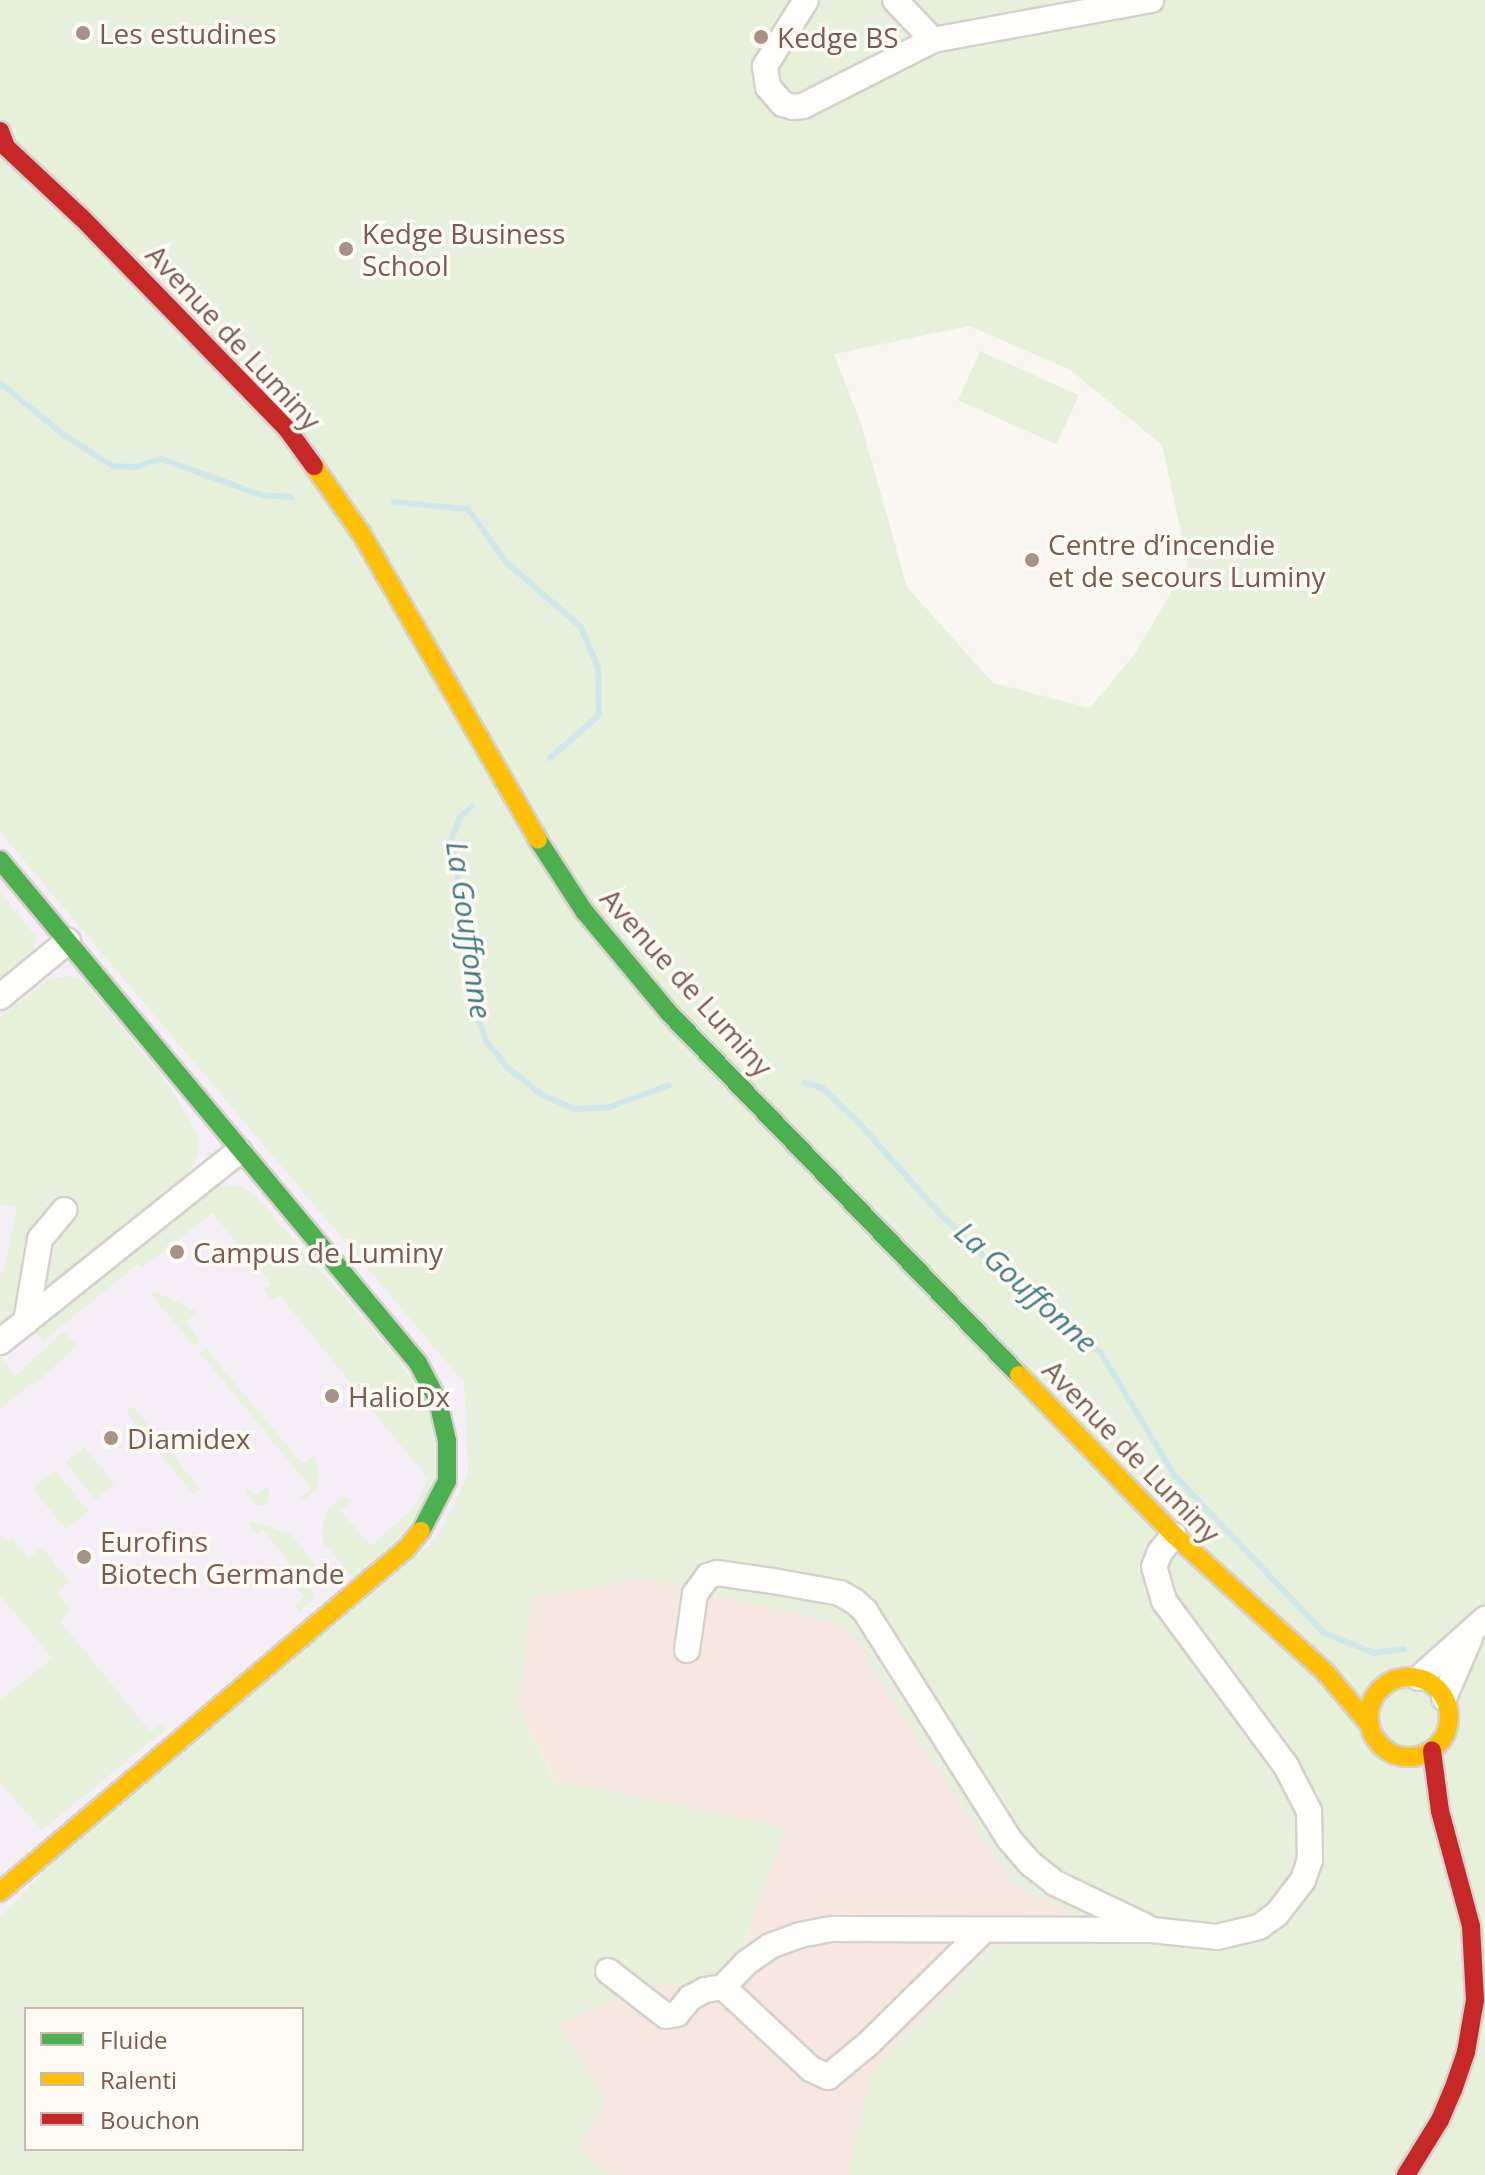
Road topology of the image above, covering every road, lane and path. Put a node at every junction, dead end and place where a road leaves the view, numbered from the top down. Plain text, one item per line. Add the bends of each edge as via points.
1 (806, 0) edge
2 (895, 0) edge
3 (1151, 0) edge
4 (933, 40) junction
5 (2, 141) edge
6 (0, 860) edge
7 (68, 941) junction
8 (0, 997) edge
9 (239, 1151) junction
10 (64, 1210) dead end
11 (26, 1322) junction
12 (0, 1342) edge
13 (1174, 1535) junction
14 (1478, 1627) edge
15 (687, 1650) dead end
16 (1326, 1673) junction
17 (1419, 1678) junction
18 (1367, 1685) junction
19 (1444, 1698) junction
20 (1369, 1724) junction
21 (1432, 1751) junction
22 (1403, 1757) junction
23 (1440, 1811) junction
24 (0, 1892) edge
25 (1152, 1930) junction
26 (983, 1931) junction
27 (608, 1971) dead end
28 (723, 1987) junction
29 (1406, 2175) edge

1 - 4 street via 765,66 768,87 783,104 803,106
2 - 4 street
3 - 4 street
5 - 13 street, Avenue de Luminy via 287,429 361,533 541,845 615,950 669,1013
6 - 7 street
7 - 8 street
7 - 9 street
9 - 11 street
9 - 24 street via 418,1363 438,1401 447,1441 447,1481 429,1521 382,1572
10 - 11 street via 40,1239
11 - 12 street
13 - 16 street, Avenue de Luminy
13 - 25 street via 1154,1567 1164,1601 1300,1788 1311,1835 1303,1880 1277,1914 1259,1927 1217,1937
14 - 17 street
14 - 19 street
15 - 25 street via 695,1594 708,1576 717,1573 840,1593 854,1601 1009,1839 1031,1864 1055,1883
16 - 18 street, Avenue de Luminy
16 - 20 street, Avenue de Luminy
17 - 18 street
17 - 19 street
18 - 20 street
19 - 21 street via 1448,1727
20 - 22 street via 1385,1749
21 - 22 street
21 - 23 street
22 - 23 street
23 - 29 street via 1471,1926 1475,2000 1453,2090
25 - 26 street
26 - 28 street via 832,1929 800,1935 770,1946
26 - 28 street via 828,2077 811,2069
27 - 28 street via 666,2016 677,2014 705,1990

